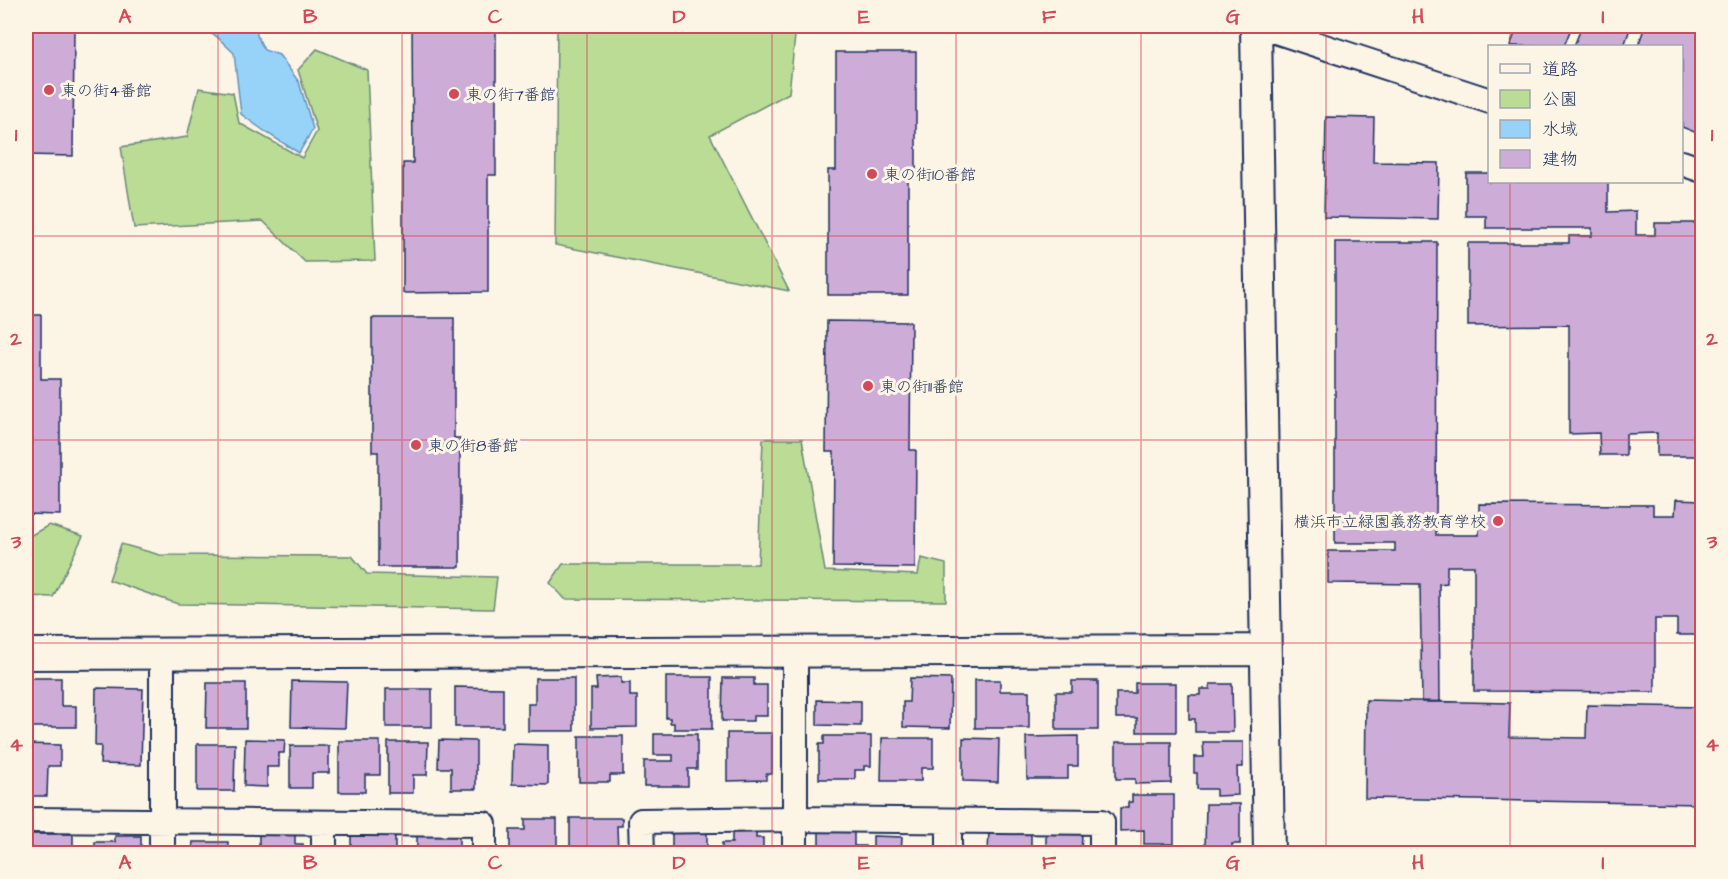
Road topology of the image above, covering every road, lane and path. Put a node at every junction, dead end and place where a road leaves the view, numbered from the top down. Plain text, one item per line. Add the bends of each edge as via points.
1 (1256, 26) edge
2 (1260, 26) edge
3 (1488, 99) edge
4 (1683, 163) edge
5 (1702, 170) edge
6 (1265, 650) junction
7 (795, 652) junction
8 (26, 654) edge
9 (162, 654) junction
10 (795, 819) junction
11 (26, 820) edge
12 (162, 821) junction
13 (949, 821) junction
14 (324, 823) junction
15 (162, 854) edge
16 (324, 854) edge
17 (484, 854) edge
18 (642, 854) edge
19 (795, 854) edge
20 (949, 854) edge
21 (1102, 854) edge
22 (1269, 854) edge

1 - 6 street
2 - 3 street
4 - 5 street
6 - 7 street
6 - 22 street
7 - 9 street
7 - 10 street
8 - 9 street
9 - 12 street
10 - 13 street
10 - 18 street via 641,821
10 - 19 street
11 - 12 street
12 - 14 street
12 - 15 street
13 - 20 street
13 - 21 street via 1102,822
14 - 16 street
14 - 17 street via 484,824

